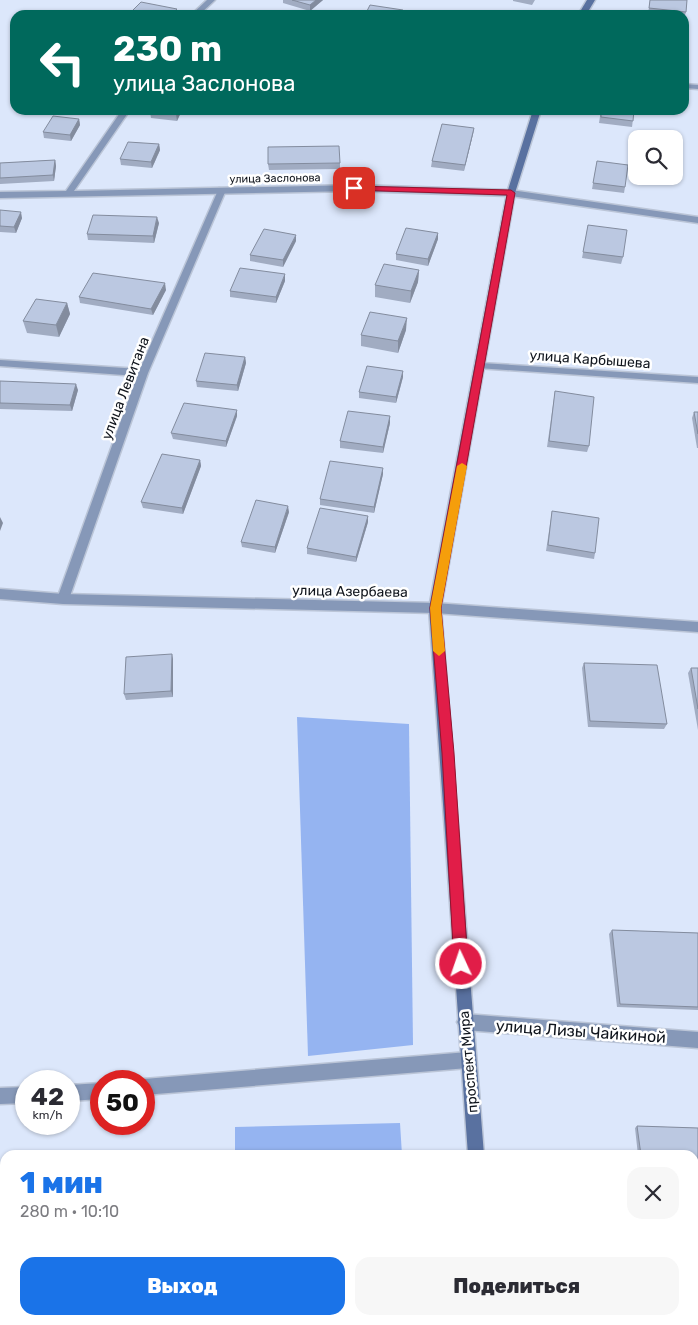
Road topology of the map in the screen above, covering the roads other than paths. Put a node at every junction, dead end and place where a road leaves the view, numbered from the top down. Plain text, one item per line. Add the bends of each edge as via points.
1 (211, 0) edge
2 (200, 10) edge
3 (123, 115) edge
4 (534, 115) edge
5 (222, 190) junction
6 (511, 193) junction
7 (68, 194) junction
8 (0, 195) edge
9 (698, 220) edge
10 (0, 363) edge
11 (481, 366) junction
12 (143, 373) junction
13 (698, 380) edge
14 (0, 594) edge
15 (63, 599) junction
16 (435, 608) junction
17 (698, 627) edge
18 (465, 1022) junction
19 (698, 1040) edge
20 (468, 1060) junction
21 (155, 1086) edge
22 (15, 1095) edge
23 (0, 1096) edge
24 (476, 1150) edge

1 - 2 street
3 - 7 street
4 - 6 main road, проспект Мира
5 - 6 street, улица Заслонова via 354,188
5 - 7 street, улица Заслонова
5 - 12 street, улица Левитана
6 - 9 street, улица Заслонова
6 - 11 main road, проспект Мира
7 - 8 street, улица Заслонова
10 - 12 street
11 - 13 street, улица Карбышева
11 - 16 main road, проспект Мира
12 - 15 street, улица Левитана
14 - 15 street, улица Азербаева
15 - 16 street, улица Азербаева
16 - 17 street, улица Азербаева
16 - 18 main road, проспект Мира
18 - 19 street, улица Лизы Чайкиной
18 - 20 main road, проспект Мира
20 - 21 street
20 - 24 main road, проспект Мира
22 - 23 street

